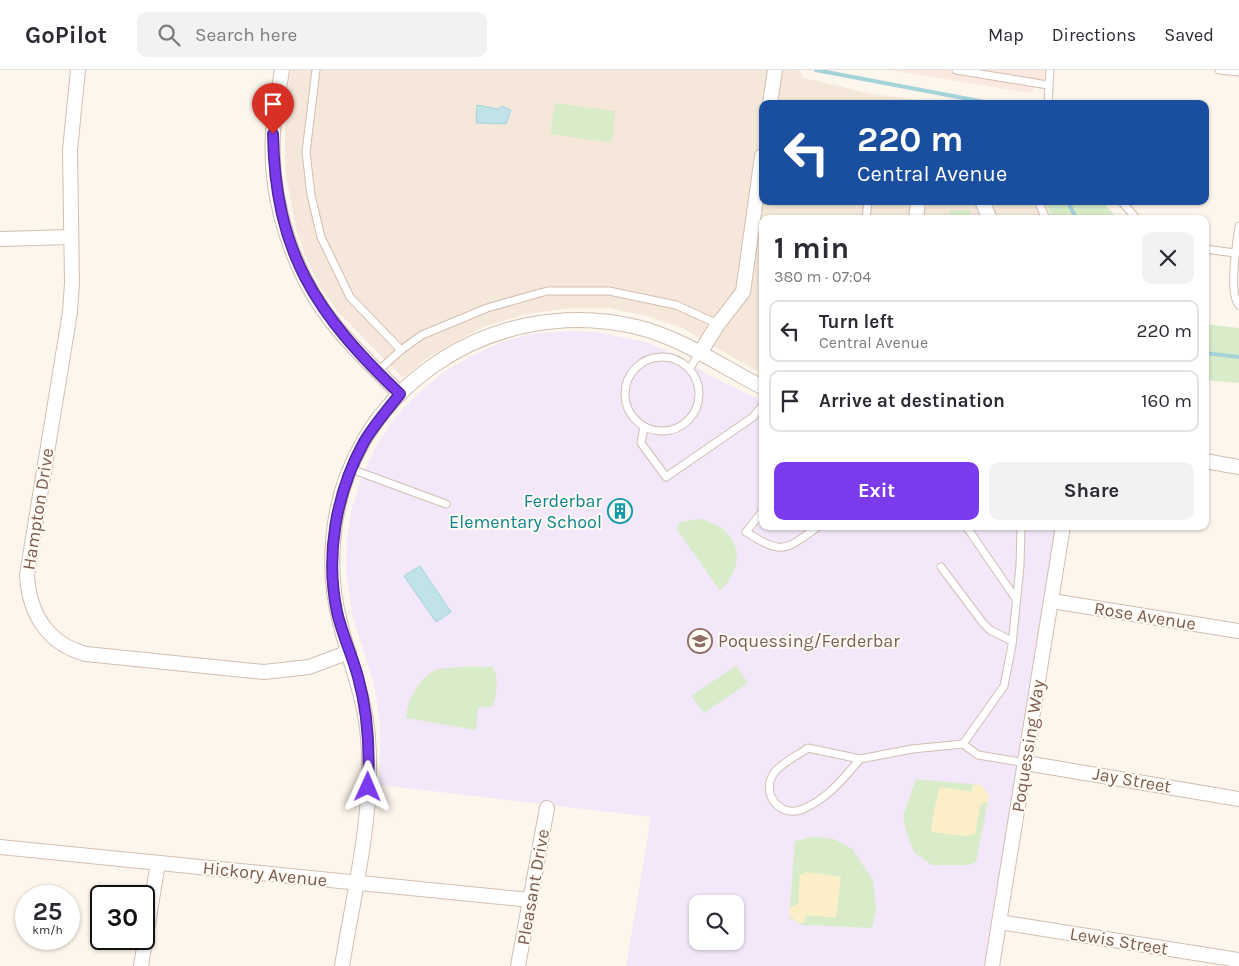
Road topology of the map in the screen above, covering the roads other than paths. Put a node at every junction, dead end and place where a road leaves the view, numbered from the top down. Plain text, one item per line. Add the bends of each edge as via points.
1 (78, 70) edge
2 (282, 70) edge
3 (316, 70) edge
4 (775, 70) edge
5 (956, 70) edge
6 (1050, 70) edge
7 (1219, 70) edge
8 (1239, 72) edge
9 (1048, 85) junction
10 (771, 100) edge
11 (1048, 100) edge
12 (759, 177) edge
13 (1125, 205) edge
14 (1133, 215) edge
15 (1239, 226) edge
16 (71, 237) junction
17 (0, 239) edge
18 (1209, 250) edge
19 (1235, 253) junction
20 (1239, 305) edge
21 (718, 324) junction
22 (401, 350) junction
23 (700, 353) junction
24 (689, 369) junction
25 (378, 372) junction
26 (759, 385) edge
27 (400, 394) junction
28 (759, 410) edge
29 (644, 427) junction
30 (1209, 463) edge
31 (1239, 467) edge
32 (351, 469) junction
33 (446, 504) dead end
34 (759, 516) edge
35 (813, 530) edge
36 (969, 530) edge
37 (1021, 530) edge
38 (1062, 530) edge
39 (941, 567) dead end
40 (1016, 599) junction
41 (1052, 601) junction
42 (1239, 631) edge
43 (1012, 641) junction
44 (349, 652) junction
45 (963, 744) junction
46 (860, 759) junction
47 (1026, 763) junction
48 (1239, 799) edge
49 (547, 808) dead end
50 (0, 847) edge
51 (158, 863) junction
52 (355, 883) junction
53 (530, 900) junction
54 (999, 922) junction
55 (1239, 960) edge
56 (142, 966) edge
57 (342, 966) edge
58 (518, 966) edge
59 (992, 966) edge

1 - 16 street, Hampton Drive via 70,126
2 - 25 street via 273,134 273,166 291,248 314,296 336,328
3 - 22 lane via 306,152 311,195 322,237 350,297
4 - 10 street
5 - 9 lane
6 - 9 lane
7 - 8 lane
9 - 11 lane
12 - 21 street via 743,292
13 - 14 lane
15 - 19 lane
16 - 17 street
16 - 44 street, Hampton Drive via 70,312 27,576 30,599 39,621 62,644 86,654 241,671 287,671 309,667
18 - 19 lane
19 - 20 lane via 1235,298
21 - 22 lane via 676,305 609,291 547,290 487,308 422,336
21 - 23 street
22 - 25 lane
23 - 24 lane
23 - 26 street
23 - 27 street via 636,326 601,320 548,320 513,326 464,346 434,364
24 - 29 lane via 698,385 696,410 679,427 668,431
24 - 29 lane via 673,359 661,357 648,360 630,375 625,398 628,410
25 - 27 street
27 - 32 street via 374,427
28 - 29 lane via 666,476 641,443
30 - 31 street
32 - 33 lane
32 - 44 street via 335,525 332,575 336,609
34 - 35 lane via 746,532 771,547 786,547
36 - 40 lane
37 - 40 lane
38 - 41 street, Poquessing Way
39 - 43 lane via 983,623
40 - 43 lane
41 - 42 street, Rose Avenue
41 - 47 street, Poquessing Way
43 - 45 lane via 1004,686
44 - 52 street via 362,697 368,738 367,803
45 - 46 lane
45 - 47 lane via 978,755
46 - 46 lane via 808,748 775,771 768,783 770,796 777,806 789,812 802,809 837,787
47 - 48 street, Jay Street
47 - 54 street, Poquessing Way
49 - 53 street, Pleasant Drive
50 - 51 street, Hickory Avenue
51 - 52 street, Hickory Avenue
51 - 56 street
52 - 53 street, Hickory Avenue
52 - 57 street
53 - 58 street, Pleasant Drive
54 - 55 street, Lewis Street
54 - 59 street, Poquessing Way

